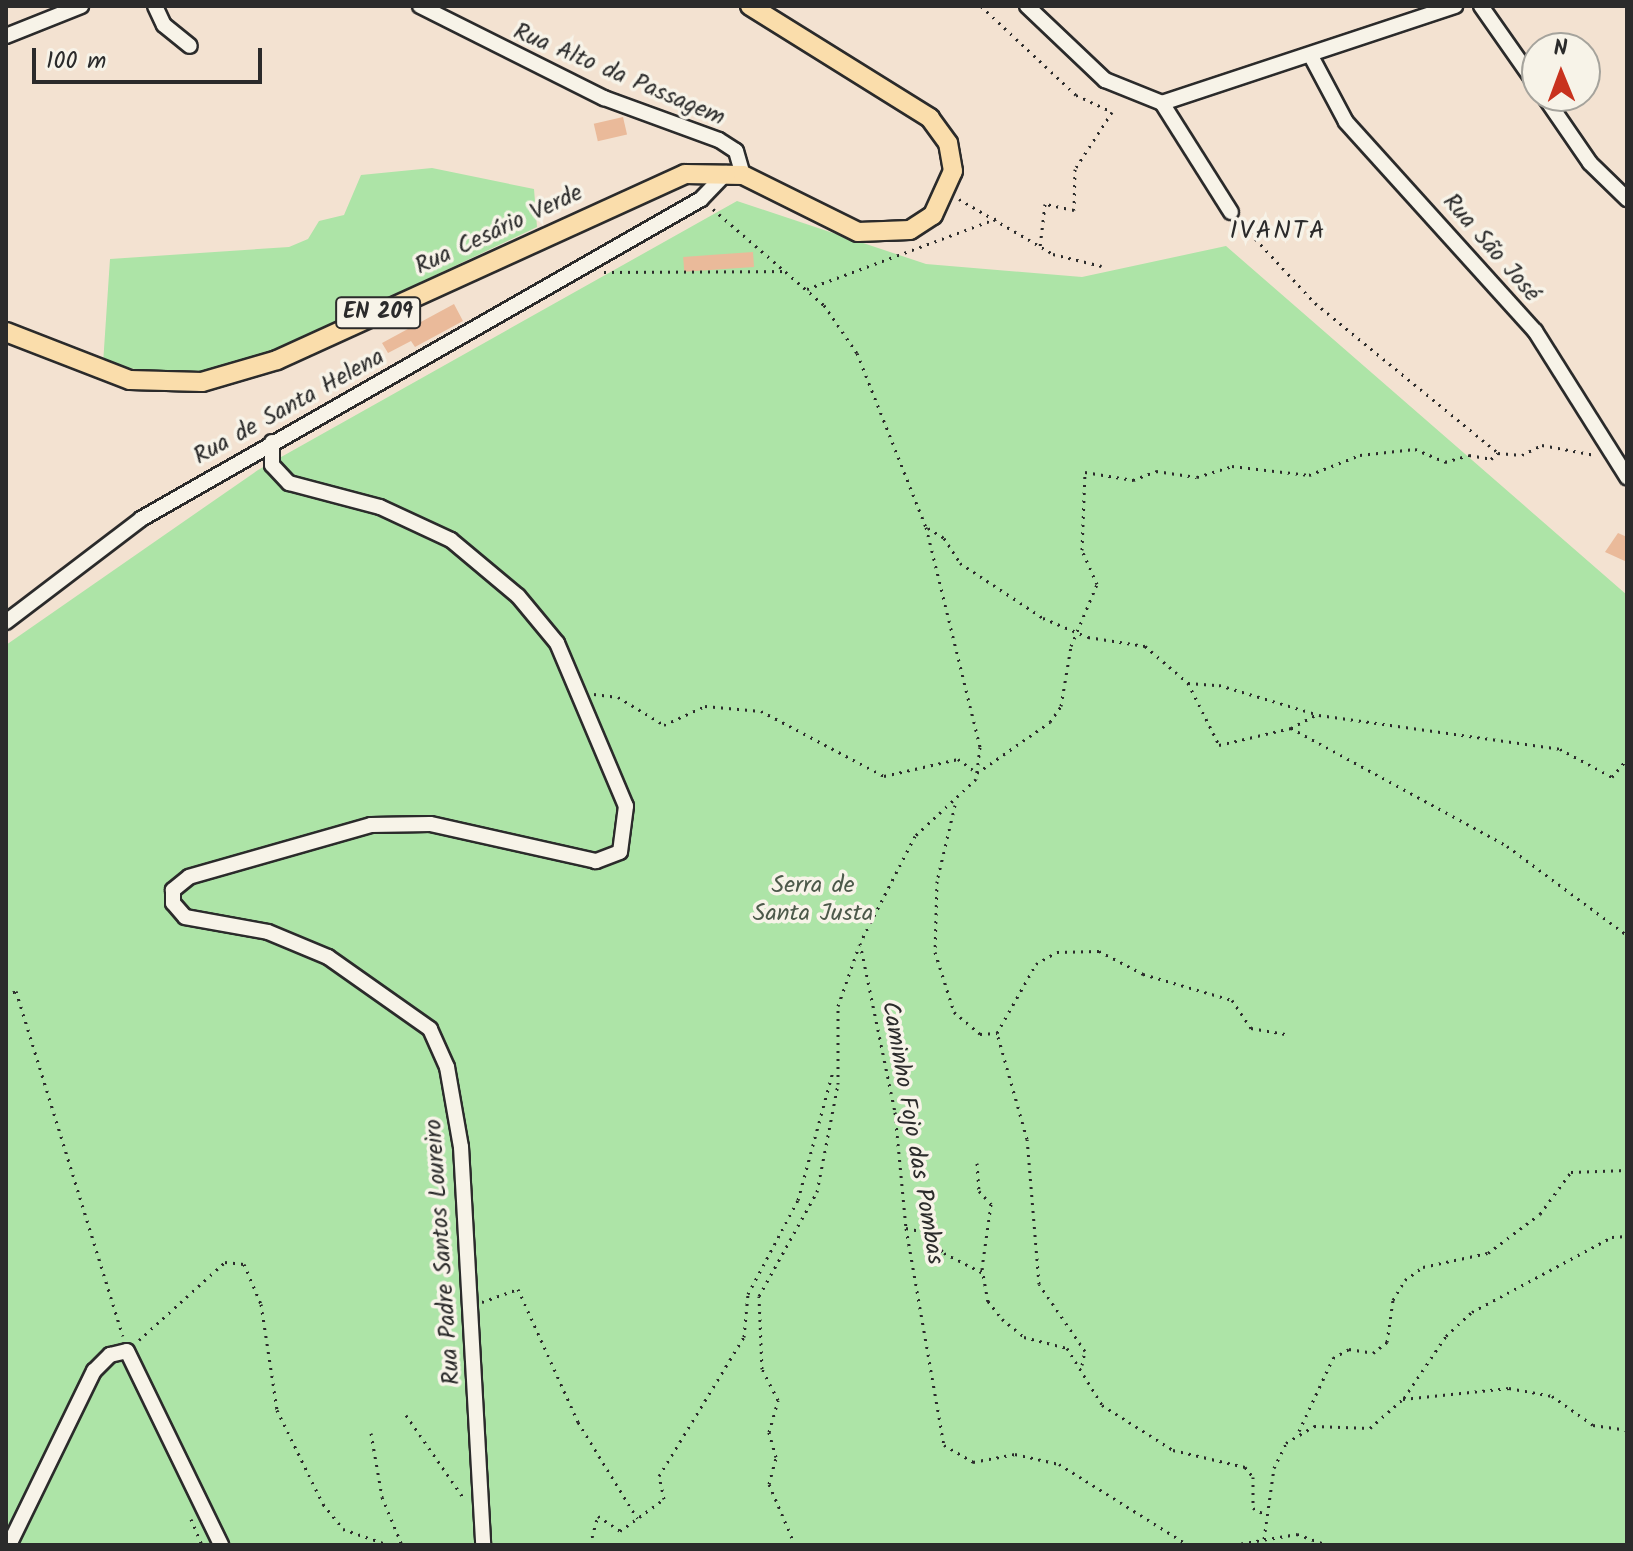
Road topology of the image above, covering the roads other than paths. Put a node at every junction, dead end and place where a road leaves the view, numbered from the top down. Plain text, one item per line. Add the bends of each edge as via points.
1 (81, 6) edge
2 (155, 6) edge
3 (420, 6) edge
4 (750, 6) edge
5 (1027, 6) edge
6 (1455, 6) edge
7 (1481, 6) edge
8 (6, 36) edge
9 (190, 46) dead end
10 (1312, 58) junction
11 (1521, 63) edge
12 (1162, 103) junction
13 (1555, 112) edge
14 (734, 174) junction
15 (1627, 199) edge
16 (1231, 212) road end
17 (6, 332) edge
18 (272, 442) junction
19 (1627, 477) edge
20 (6, 622) edge
21 (9, 1545) edge
22 (221, 1545) edge
23 (483, 1545) edge

1 - 8 street
2 - 9 street via 164,25
3 - 14 street, Rua Alto da Passagem via 604,98 719,140 736,151
4 - 14 main road, EN 209 via 930,118 948,143 953,171 948,195 910,230 884,235 858,232
5 - 12 street via 1105,80
6 - 10 street
7 - 11 street
10 - 12 street
10 - 19 street, Rua São José via 1346,122 1535,331
12 - 16 street
13 - 15 street via 1590,163
14 - 17 main road, Rua Cesário Verde / EN 209 via 685,174 655,183 231,376 174,383 130,380
14 - 18 street, Rua de Santa Helena via 701,199
18 - 20 street, Rua de Santa Helena via 141,519
18 - 23 street, Rua Padre Santos Loureiro via 272,465 289,483 380,507 451,540 518,596 547,631 582,697 626,806 628,827 620,852 596,861 430,824 371,825 189,877 173,890 173,903 185,917 268,932 328,957 430,1029 447,1067 461,1147
21 - 22 street via 94,1371 110,1355 127,1351

